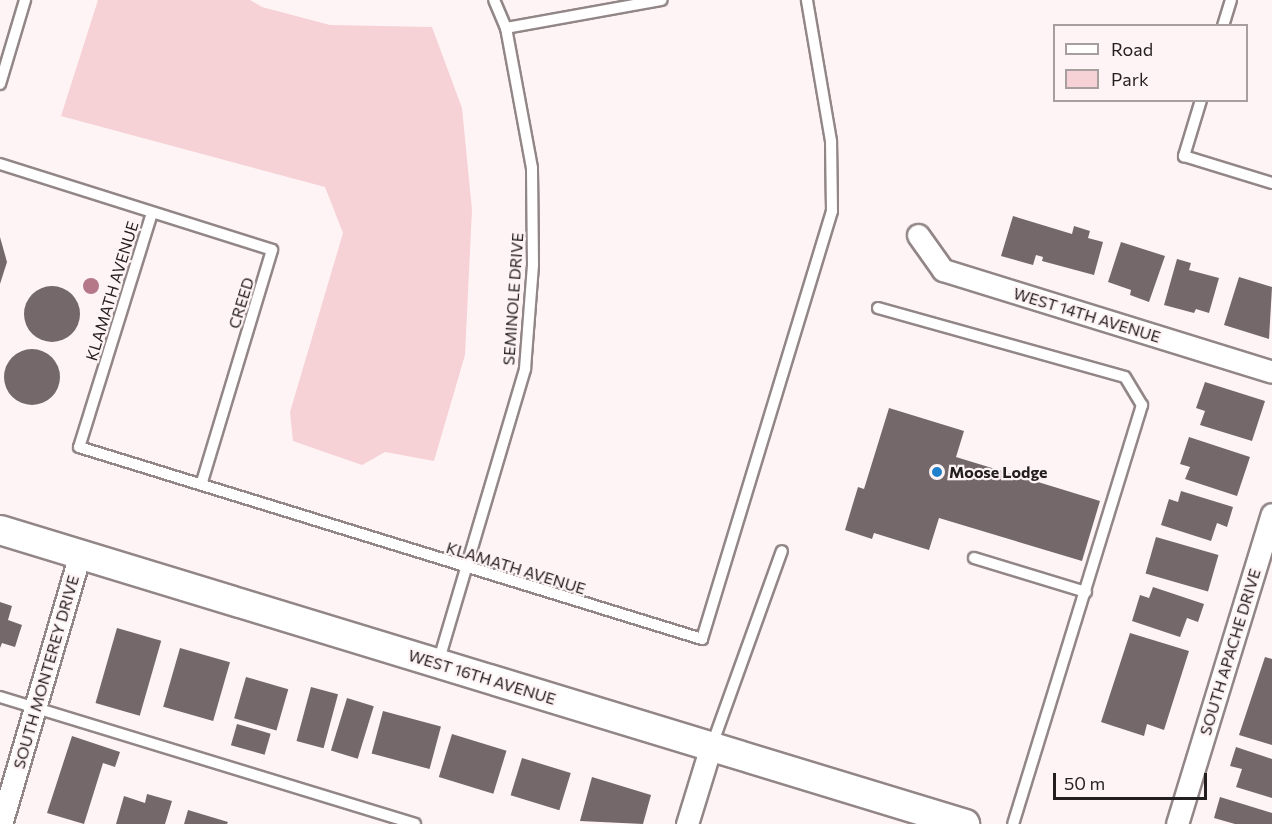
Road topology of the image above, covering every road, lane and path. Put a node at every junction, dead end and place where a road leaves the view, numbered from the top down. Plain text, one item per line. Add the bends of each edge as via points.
1 (25, 0) edge
2 (494, 0) edge
3 (662, 0) edge
4 (807, 0) edge
5 (1231, 0) edge
6 (1224, 24) edge
7 (506, 27) junction
8 (0, 84) edge
9 (1200, 102) edge
10 (0, 164) edge
11 (1272, 183) edge
12 (152, 213) junction
13 (918, 236) dead end
14 (878, 308) dead end
15 (1272, 372) edge
16 (201, 485) junction
17 (1272, 514) edge
18 (0, 530) edge
19 (782, 551) dead end
20 (80, 554) junction
21 (974, 558) dead end
22 (468, 569) junction
23 (1086, 592) junction
24 (438, 664) junction
25 (0, 697) edge
26 (35, 708) junction
27 (711, 746) junction
28 (1, 824) edge
29 (415, 824) edge
30 (687, 824) edge
31 (965, 824) edge
32 (1013, 824) edge
33 (1177, 824) edge

1 - 8 lane
2 - 7 lane, SEMINOLE DRIVE
3 - 7 lane
4 - 22 lane, KLAMATH AVENUE via 831,141 832,211 702,639
5 - 6 lane
7 - 22 lane, SEMINOLE DRIVE via 532,168 533,266 525,369
9 - 11 lane via 1184,156
10 - 12 lane, KLAMATH AVENUE
12 - 16 lane, CREED via 272,250
12 - 16 lane, KLAMATH AVENUE via 79,447
13 - 15 street, WEST 14TH AVENUE via 943,270
14 - 23 lane via 1125,377 1142,405
16 - 22 lane, KLAMATH AVENUE
17 - 33 street, SOUTH APACHE DRIVE
18 - 20 street, WEST 16TH AVENUE
19 - 27 lane
20 - 24 street, WEST 16TH AVENUE
20 - 26 street, SOUTH MONTEREY DRIVE
21 - 23 lane
22 - 24 lane, SEMINOLE DRIVE
23 - 32 lane
24 - 27 street, WEST 16TH AVENUE
25 - 26 lane
26 - 28 street, SOUTH MONTEREY DRIVE
26 - 29 lane
27 - 30 street
27 - 31 street, WEST 16TH AVENUE

